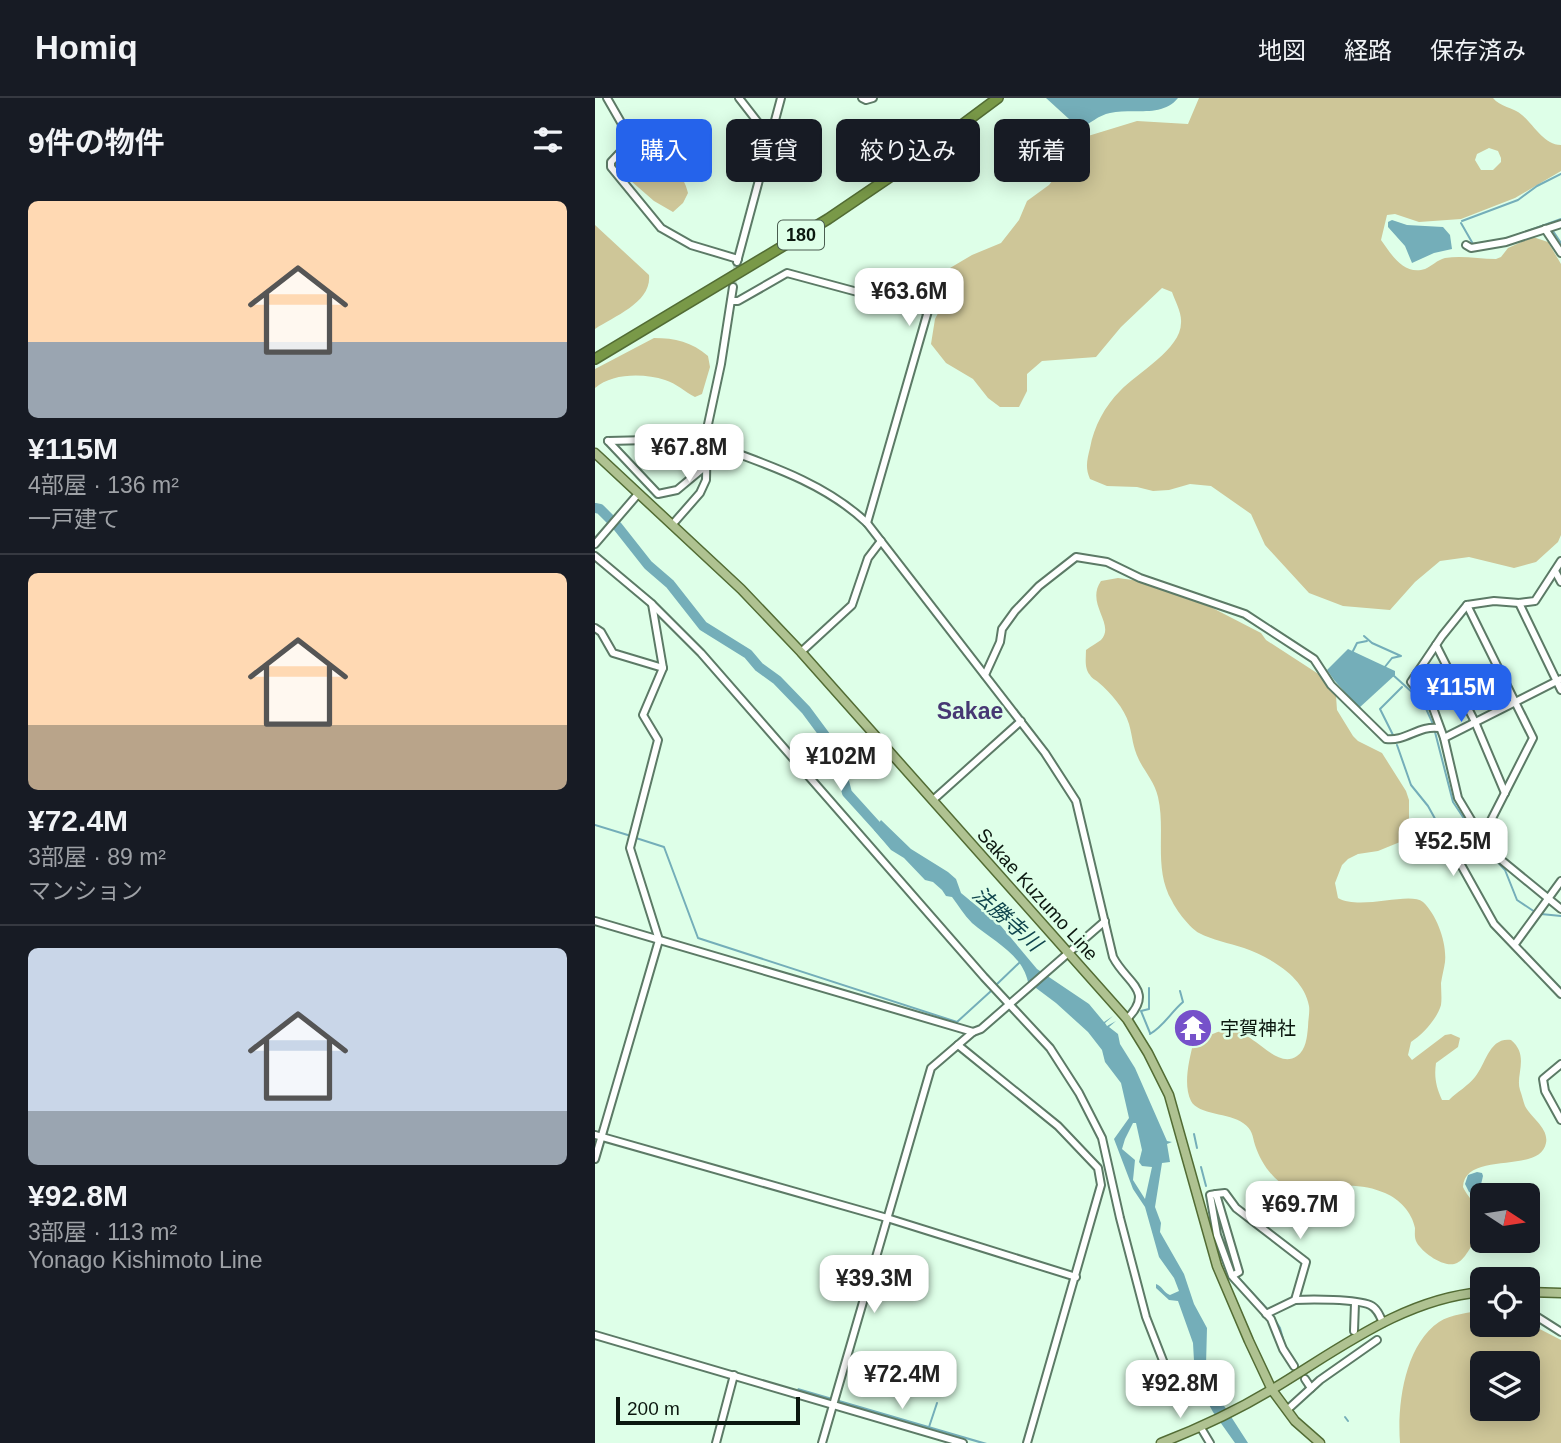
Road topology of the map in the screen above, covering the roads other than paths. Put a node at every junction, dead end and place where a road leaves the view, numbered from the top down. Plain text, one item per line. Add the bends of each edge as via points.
1 (607, 98) edge
2 (739, 98) edge
3 (781, 98) edge
4 (862, 98) edge
5 (873, 98) edge
6 (998, 98) edge
7 (755, 119) edge
8 (776, 119) edge
9 (759, 182) edge
10 (1561, 223) edge
11 (1545, 229) junction
12 (1466, 246) dead end
13 (1561, 253) edge
14 (733, 288) tunnel mouth
15 (731, 300) junction
16 (595, 359) edge
17 (706, 442) junction
18 (595, 453) edge
19 (707, 465) junction
20 (638, 494) junction
21 (867, 523) junction
22 (672, 525) junction
23 (881, 541) junction
24 (595, 544) edge
25 (595, 556) edge
26 (1561, 561) edge
27 (1555, 571) junction
28 (1561, 582) edge
29 (652, 603) junction
30 (1519, 603) junction
31 (1467, 605) junction
32 (595, 628) edge
33 (1436, 645) junction
34 (801, 652) junction
35 (663, 668) junction
36 (985, 675) junction
37 (1559, 680) edge
38 (1561, 690) edge
39 (1516, 702) junction
40 (1021, 721) junction
41 (1475, 722) junction
42 (1439, 728) junction
43 (1444, 738) junction
44 (1505, 793) junction
45 (933, 800) junction
46 (1475, 825) junction
47 (1483, 836) junction
48 (1561, 881) edge
49 (1550, 898) junction
50 (1561, 909) edge
51 (595, 921) edge
52 (1105, 921) junction
53 (659, 940) junction
54 (1515, 944) junction
55 (1069, 952) junction
56 (1561, 994) edge
57 (1011, 1002) junction
58 (1127, 1018) junction
59 (973, 1032) junction
60 (958, 1045) junction
61 (1561, 1064) edge
62 (1561, 1120) edge
63 (598, 1136) edge
64 (595, 1159) edge
65 (887, 1218) junction
66 (1076, 1277) junction
67 (1540, 1293) edge
68 (1561, 1293) edge
69 (1470, 1294) edge
70 (1295, 1300) junction
71 (1355, 1303) junction
72 (1268, 1313) junction
73 (1540, 1319) edge
74 (1383, 1323) junction
75 (1354, 1331) dead end
76 (1561, 1332) edge
77 (595, 1335) edge
78 (1377, 1340) dead end
79 (1294, 1366) dead end
80 (734, 1374) junction
81 (1305, 1379) dead end
82 (1311, 1388) junction
83 (1272, 1390) junction
84 (1176, 1394) dead end
85 (833, 1405) junction
86 (1287, 1410) junction
87 (1205, 1426) junction
88 (716, 1443) edge
89 (823, 1443) edge
90 (963, 1443) edge
91 (1027, 1443) edge
92 (1161, 1443) edge
93 (1210, 1443) edge
94 (1320, 1443) edge

1 - 9 street via 630,138 611,167 661,228 691,245 738,260
2 - 7 street
3 - 8 street
4 - 5 street
6 - 16 highway, 180 via 828,219
10 - 11 street
11 - 12 street via 1506,242
11 - 13 street
14 - 15 street
15 - 17 street
15 - 21 street via 738,301 787,273 927,312
17 - 19 street
17 - 19 street via 608,441 658,494 677,490
17 - 21 street via 818,487
18 - 20 main road, Sakae Kuzumo Line
19 - 22 street via 701,493
20 - 22 main road, Sakae Kuzumo Line
20 - 24 street
21 - 23 street
22 - 34 main road, Sakae Kuzumo Line
23 - 34 street via 868,558 852,605
23 - 36 street
25 - 29 street
26 - 27 street
27 - 28 street
27 - 30 street via 1535,601
29 - 35 street
29 - 57 street
30 - 31 street
30 - 37 street
31 - 33 street
31 - 39 street
32 - 35 street via 613,653
33 - 41 street
33 - 42 street via 1411,681 1428,700
34 - 45 main road, Sakae Kuzumo Line
35 - 53 street via 643,715 658,740 630,848
36 - 40 street
36 - 42 street via 1015,611 1076,557 1107,562 1245,614 1314,659 1331,685 1386,739
37 - 38 street
37 - 39 street
39 - 41 street
39 - 44 street via 1533,738
40 - 45 street
40 - 52 street via 1076,801
41 - 43 street
41 - 44 street
42 - 43 street
43 - 46 street via 1458,798
44 - 47 street
45 - 55 main road, Sakae Kuzumo Line
46 - 47 street
46 - 54 street via 1446,838 1492,920
47 - 49 street via 1494,854
48 - 49 street
49 - 50 street
49 - 54 street
51 - 53 street
52 - 55 street
52 - 58 street via 1113,957 1139,991 1138,1007
53 - 59 street
53 - 63 street
54 - 56 street
55 - 57 street
55 - 58 main road, Sakae Kuzumo Line
57 - 59 street
57 - 84 street via 1050,1048 1102,1138 1146,1317
58 - 83 main road, Sakae Kuzumo Line via 1169,1095 1217,1266
59 - 60 street
60 - 65 street via 931,1068
60 - 66 street via 1058,1126 1098,1168 1101,1185
61 - 62 street via 1543,1079
63 - 64 street
63 - 65 street
65 - 66 street
65 - 85 street
66 - 91 street
67 - 68 main road
69 - 74 main road via 1434,1301
70 - 71 street
70 - 72 street
70 - 72 street via 1306,1262 1236,1208 1225,1193 1210,1195 1217,1235 1235,1275
71 - 74 street via 1372,1305
71 - 75 street
72 - 79 street
73 - 76 street
74 - 83 main road
77 - 80 street
78 - 82 street via 1355,1351
80 - 85 street
80 - 88 street
81 - 82 street
82 - 86 street
83 - 86 main road, Sakae Kuzumo Line
83 - 87 main road
85 - 89 street
85 - 90 street
86 - 94 main road, Sakae Kuzumo Line
87 - 92 main road
87 - 93 street

